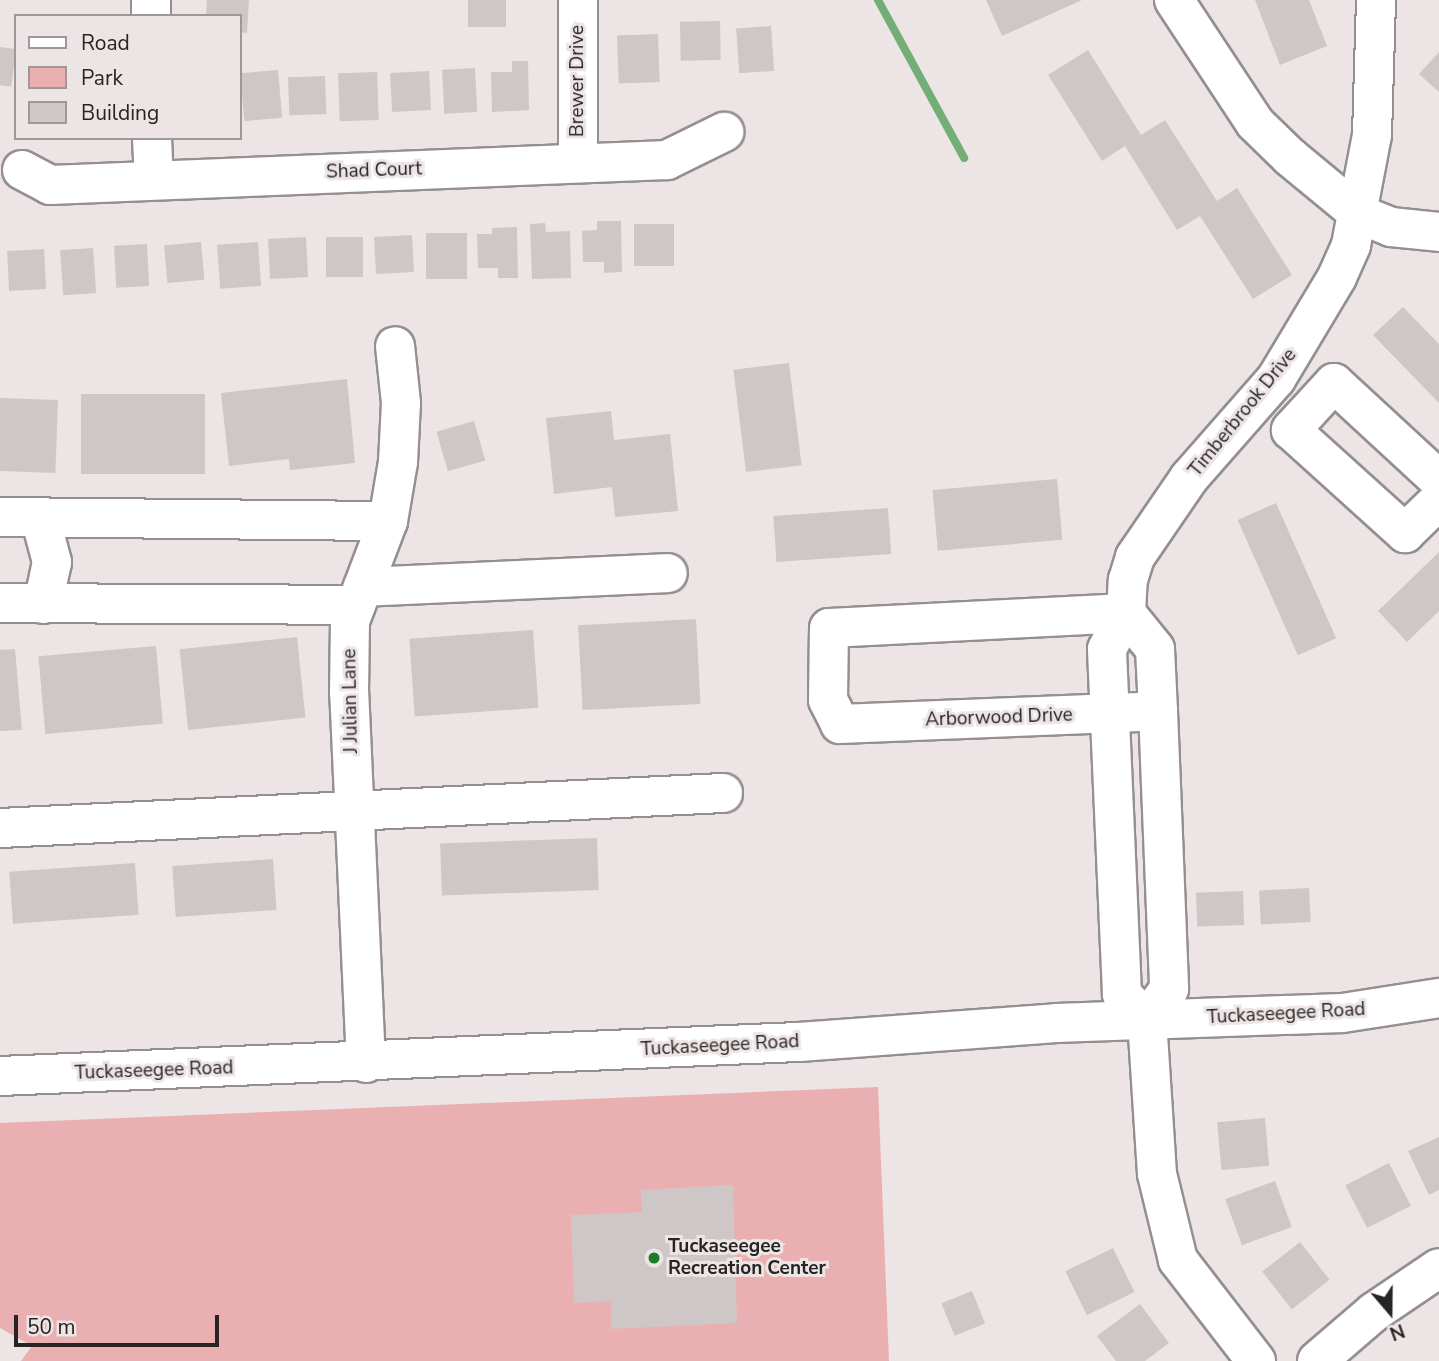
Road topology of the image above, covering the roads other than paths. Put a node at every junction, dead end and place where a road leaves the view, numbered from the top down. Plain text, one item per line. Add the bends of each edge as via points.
1 (578, 0) edge
2 (1174, 0) edge
3 (1376, 0) edge
4 (724, 132) dead end
5 (152, 140) edge
6 (578, 162) junction
7 (22, 170) dead end
8 (153, 180) junction
9 (1359, 214) junction
10 (1439, 232) edge
11 (396, 346) dead end
12 (1276, 379) junction
13 (1312, 404) junction
14 (1439, 480) edge
15 (1439, 500) edge
16 (0, 517) edge
17 (40, 517) junction
18 (388, 521) junction
19 (668, 573) dead end
20 (360, 596) junction
21 (0, 603) edge
22 (43, 604) junction
23 (1126, 613) junction
24 (1158, 712) junction
25 (1110, 714) junction
26 (723, 793) dead end
27 (354, 810) junction
28 (0, 828) edge
29 (1439, 998) edge
30 (1147, 1021) junction
31 (366, 1063) junction
32 (0, 1076) edge
33 (1439, 1268) edge
34 (1256, 1361) edge
35 (1317, 1361) edge

1 - 6 street, Brewer Drive
2 - 9 street via 1255,123
3 - 9 street, Timberbrook Drive via 1376,85
4 - 6 street, Shad Court via 667,160
5 - 8 street
6 - 8 street, Shad Court
7 - 8 street, Shad Court via 50,185
9 - 10 street via 1391,227
9 - 12 street, Timberbrook Drive via 1337,277
11 - 18 street, J Julian Lane via 401,404
12 - 13 street
12 - 23 street, Timberbrook Drive via 1189,478 1142,546 1128,580
13 - 14 street via 1334,383
13 - 15 street via 1291,430 1405,533
16 - 17 street
17 - 18 street
17 - 22 street via 52,562
18 - 20 street, J Julian Lane
19 - 20 street
20 - 22 street
20 - 27 street, J Julian Lane via 350,621
21 - 22 street
23 - 24 street via 1155,649
23 - 25 street, Timberbrook Drive via 1107,649
23 - 25 street, Arborwood Drive via 829,628 828,700 840,724
24 - 25 street, Arborwood Drive
24 - 30 street via 1169,989
25 - 30 street, Timberbrook Drive via 1122,994
26 - 27 street
27 - 28 street
27 - 31 street, J Julian Lane
29 - 30 street, Tuckaseegee Road via 1342,1013
30 - 31 street, Tuckaseegee Road
30 - 34 street via 1157,1174 1178,1260
31 - 32 street, Tuckaseegee Road
33 - 35 street via 1374,1312

